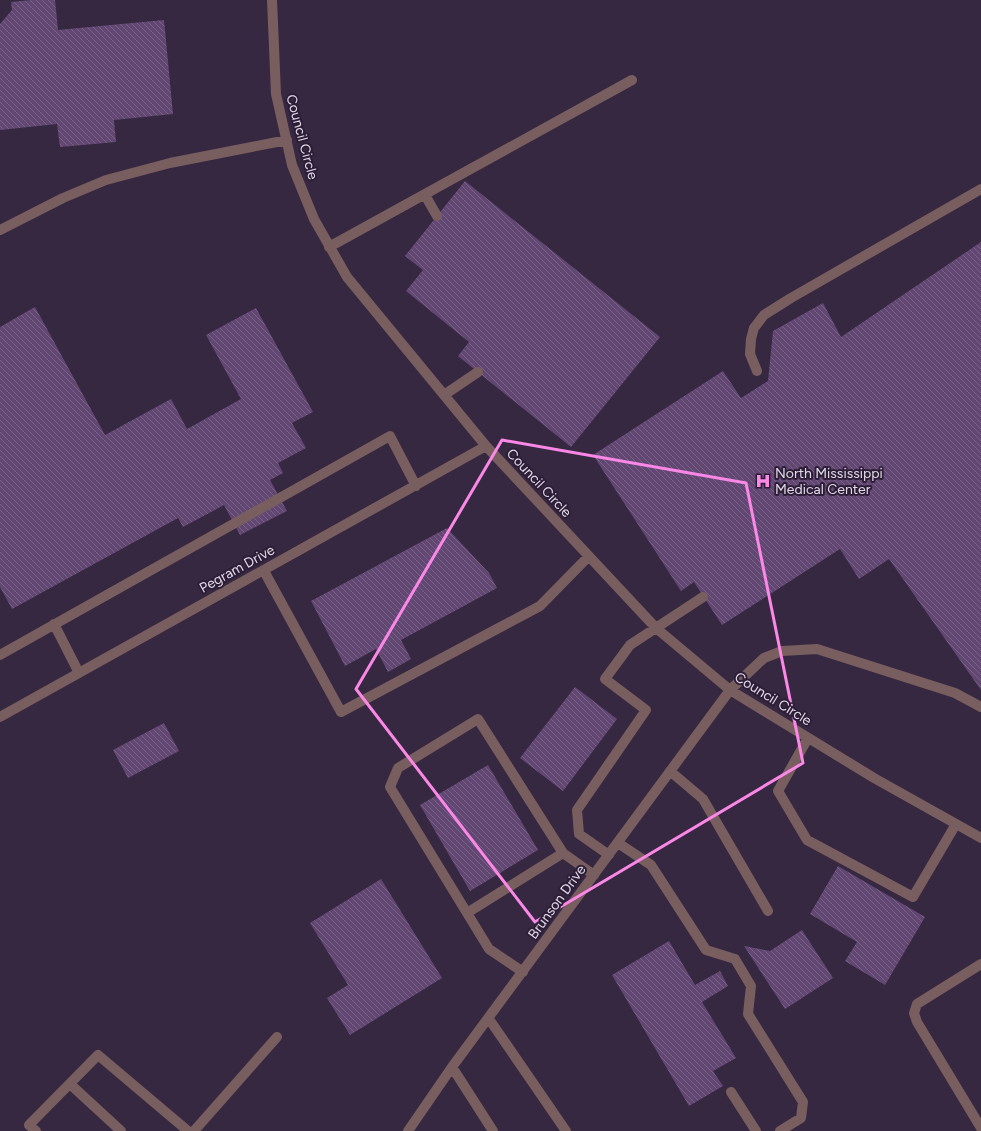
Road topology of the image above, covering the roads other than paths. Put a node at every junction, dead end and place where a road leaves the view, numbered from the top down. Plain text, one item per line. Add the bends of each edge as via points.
1 (272, 0) edge
2 (632, 80) dead end
3 (287, 140) junction
4 (981, 189) edge
5 (425, 195) junction
6 (437, 216) dead end
7 (0, 230) edge
8 (330, 247) junction
9 (757, 371) dead end
10 (478, 372) dead end
11 (444, 395) junction
12 (486, 446) junction
13 (416, 486) junction
14 (588, 557) junction
15 (264, 571) junction
16 (703, 596) dead end
17 (54, 624) junction
18 (656, 628) junction
19 (0, 654) edge
20 (79, 673) junction
21 (730, 690) junction
22 (981, 707) edge
23 (0, 717) edge
24 (808, 738) junction
25 (670, 771) junction
26 (956, 824) junction
27 (981, 838) edge
28 (618, 843) junction
29 (563, 853) junction
30 (609, 855) junction
31 (594, 875) junction
32 (768, 911) dead end
33 (467, 913) junction
34 (981, 964) edge
35 (523, 972) junction
36 (489, 1018) junction
37 (277, 1037) dead end
38 (452, 1067) junction
39 (70, 1084) junction
40 (731, 1092) dead end
41 (981, 1128) edge
42 (36, 1131) edge
43 (121, 1131) edge
44 (188, 1131) edge
45 (194, 1131) edge
46 (408, 1131) edge
47 (493, 1131) edge
48 (566, 1131) edge
49 (756, 1131) edge
50 (780, 1131) edge

1 - 3 street, Council Circle via 276,94
2 - 5 street
3 - 7 street via 170,163 106,180 63,198
3 - 8 street, Council Circle via 292,165 311,213
4 - 9 street via 764,315 754,328 751,339 750,354
5 - 6 street
5 - 8 street
8 - 11 street, Council Circle via 347,277
10 - 11 street
11 - 12 street, Council Circle
12 - 13 street, Pegram Drive
12 - 14 street, Council Circle
13 - 15 street, Pegram Drive
13 - 17 street via 390,436
14 - 15 street via 540,606 341,712
14 - 18 street, Council Circle
15 - 20 street, Pegram Drive
16 - 18 street
17 - 19 street
17 - 20 street
18 - 21 street, Council Circle
18 - 30 street via 630,646 605,679 646,710 578,810 580,834
20 - 23 street, Pegram Drive
21 - 22 street, Brunson Drive via 764,658 782,651 817,649 955,693
21 - 24 street, Council Circle
21 - 25 street, Brunson Drive
24 - 26 street, Council Circle
24 - 26 street via 778,791 807,840 913,897
25 - 28 street, Brunson Drive
25 - 32 street via 703,799
26 - 27 street, Council Circle
28 - 30 street, Brunson Drive
28 - 50 street via 651,865 706,950 735,959 751,986 748,1014 803,1102 801,1118
29 - 31 street
29 - 33 street
29 - 33 street via 478,719 398,768 390,787
30 - 31 street, Brunson Drive
31 - 35 street, Brunson Drive
33 - 35 street via 489,949
34 - 41 street via 917,1004 914,1013
35 - 36 street, Brunson Drive
36 - 38 street, Brunson Drive
36 - 48 street
37 - 45 street
38 - 46 street, Brunson Drive
38 - 47 street
39 - 42 street via 29,1125
39 - 43 street
39 - 44 street via 98,1055
40 - 49 street

